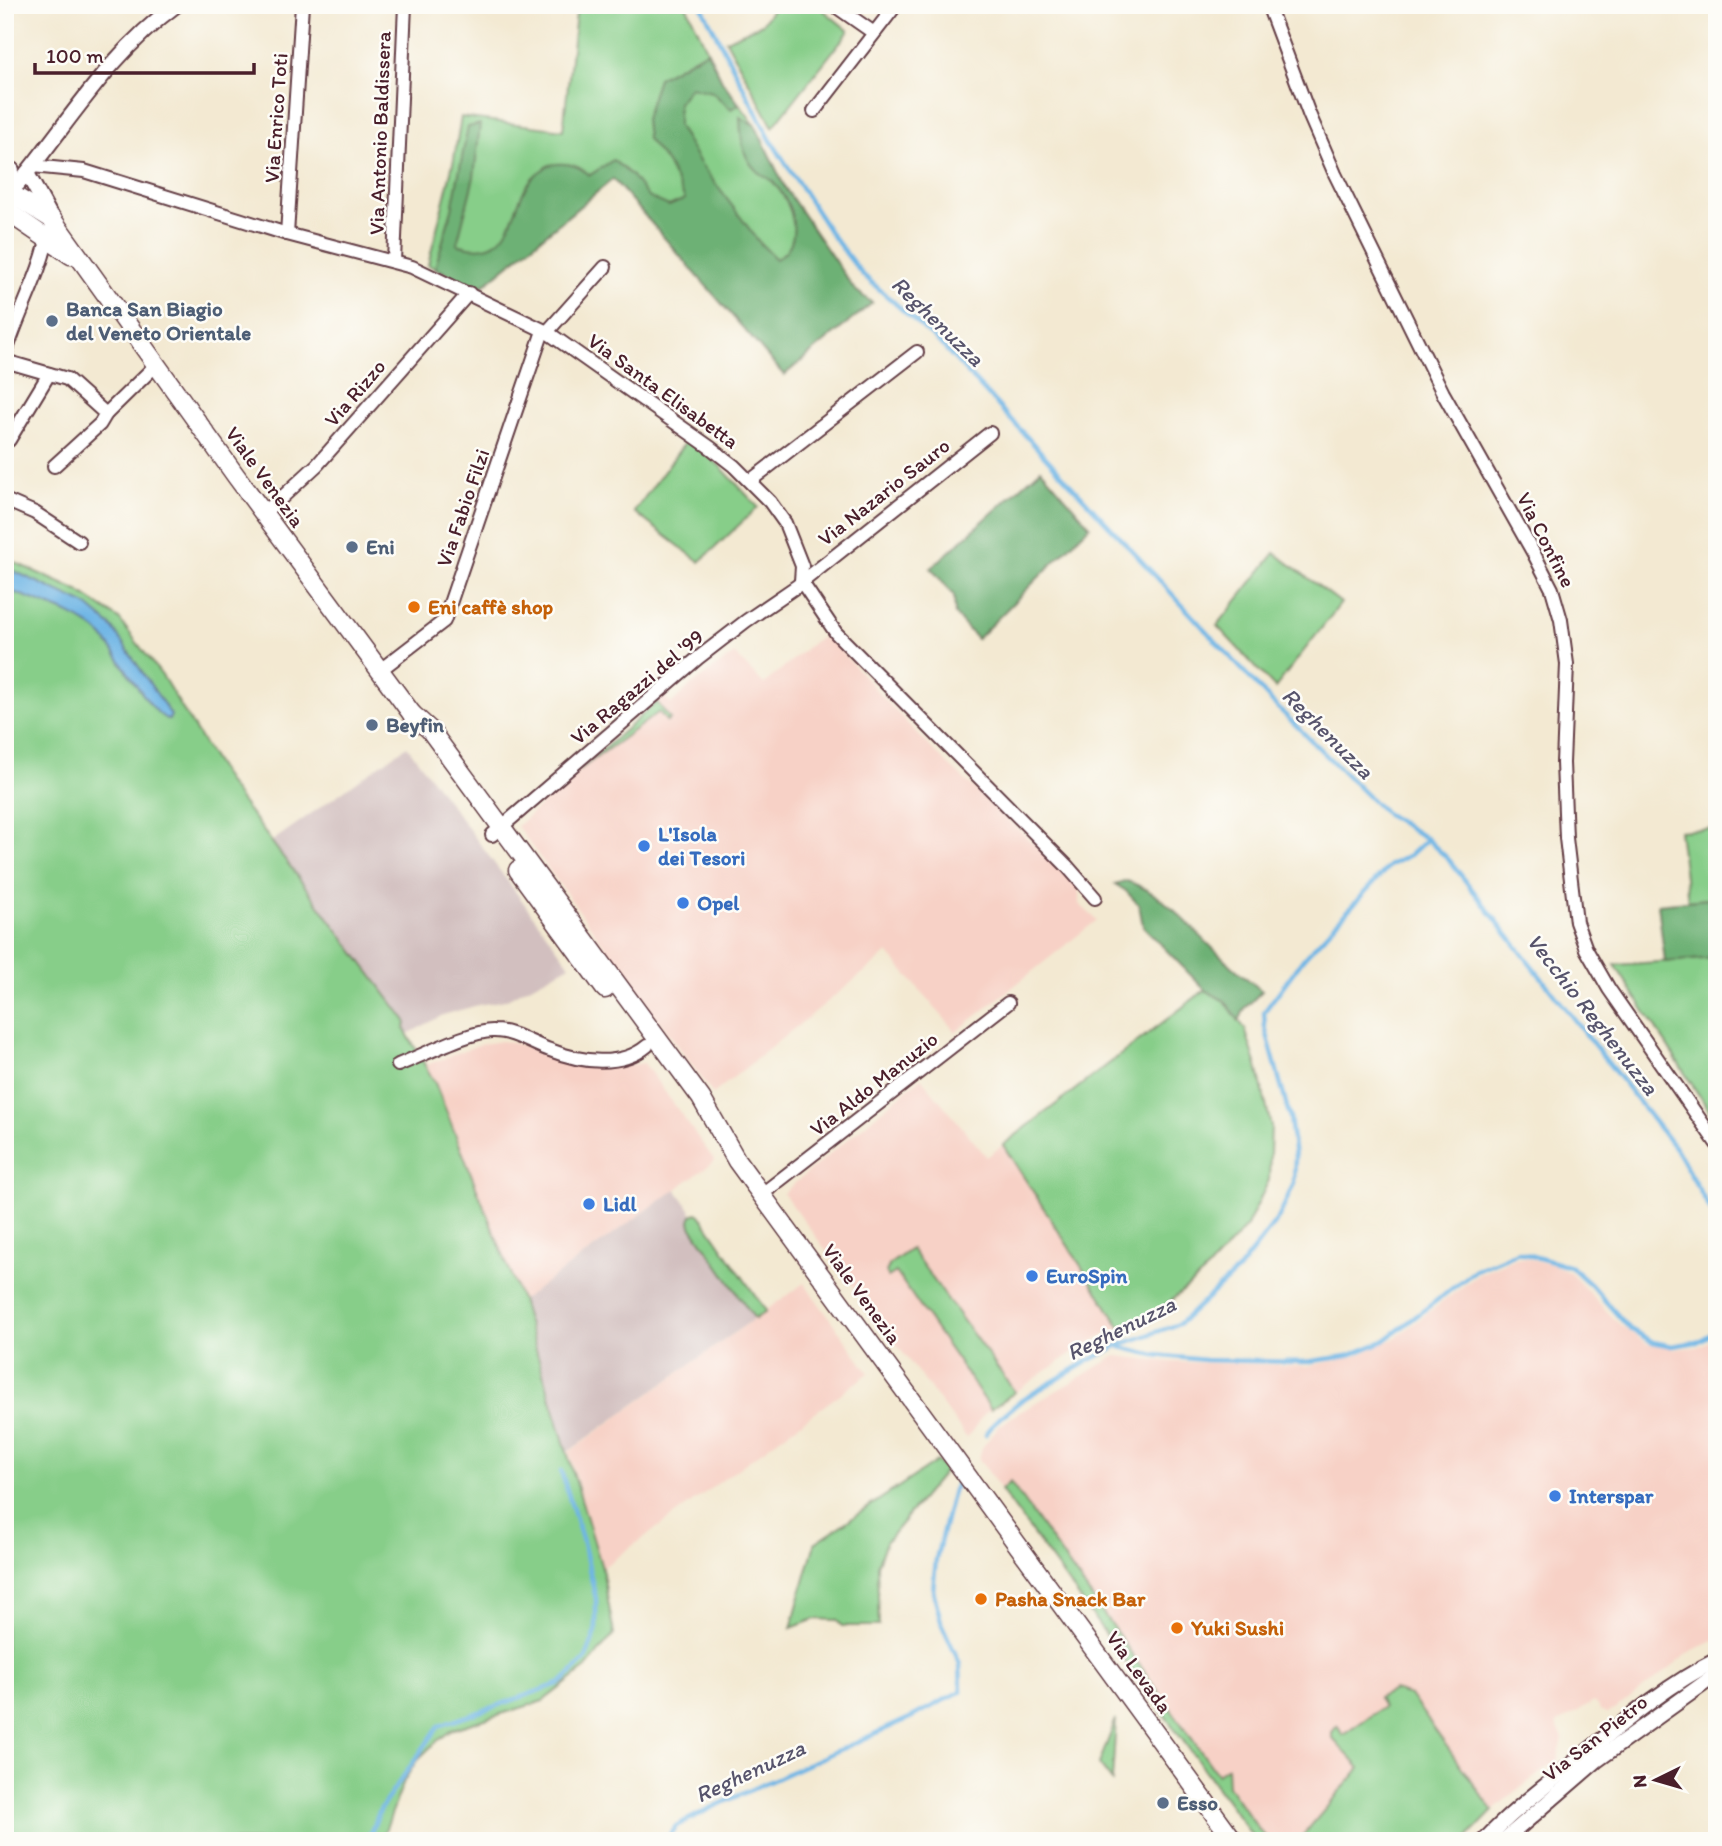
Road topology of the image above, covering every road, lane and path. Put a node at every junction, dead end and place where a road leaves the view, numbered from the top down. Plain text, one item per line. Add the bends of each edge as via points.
1 (176, 5) edge
2 (302, 5) edge
3 (405, 5) edge
4 (834, 5) edge
5 (896, 5) edge
6 (1268, 5) edge
7 (874, 33) junction
8 (814, 111) dead end
9 (19, 170) edge
10 (7, 191) edge
11 (5, 210) edge
12 (52, 219) junction
13 (30, 226) junction
14 (287, 234) junction
15 (48, 238) junction
16 (394, 261) junction
17 (83, 265) junction
18 (605, 267) dead end
19 (469, 293) junction
20 (545, 331) junction
21 (917, 352) dead end
22 (5, 359) edge
23 (156, 365) junction
24 (50, 374) junction
25 (106, 414) junction
26 (990, 433) dead end
27 (9, 440) dead end
28 (54, 467) dead end
29 (750, 481) junction
30 (5, 499) edge
31 (263, 512) junction
32 (79, 542) dead end
33 (801, 582) junction
34 (379, 671) junction
35 (497, 831) junction
36 (1095, 898) dead end
37 (1008, 1003) dead end
38 (642, 1019) junction
39 (647, 1046) junction
40 (675, 1064) junction
41 (398, 1065) dead end
42 (1717, 1144) edge
43 (732, 1152) junction
44 (762, 1194) junction
45 (957, 1462) joint
46 (1717, 1660) edge
47 (1717, 1674) edge
48 (1234, 1841) edge
49 (1484, 1841) edge
50 (1503, 1841) edge

1 - 9 street via 116,57
2 - 14 street, Via Enrico Toti
3 - 16 street, Via Antonio Baldissera
4 - 7 street
5 - 7 street
6 - 42 street, Via Confine via 1335,174 1443,393 1552,589 1567,664 1566,838 1574,910 1586,949
7 - 8 street
9 - 10 street
9 - 12 street, Viale Venezia
9 - 14 street, Via Santa Elisabetta via 84,170
10 - 12 main road, Viale Venezia
10 - 13 street, Viale Venezia
11 - 13 main road, Viale Venezia
12 - 15 street
12 - 17 main road, Viale Venezia
13 - 15 main road, Viale Venezia
14 - 16 street, Via Santa Elisabetta
15 - 17 main road, Viale Venezia
15 - 22 street
16 - 19 street, Via Santa Elisabetta
17 - 23 main road, Viale Venezia
18 - 20 street
19 - 20 street, Via Santa Elisabetta
19 - 31 street, Via Rizzo via 317,465
20 - 29 street, Via Santa Elisabetta via 711,448
20 - 34 street, Via Fabio Filzi via 444,621
21 - 29 street
22 - 24 street
23 - 25 street
23 - 31 main road, Viale Venezia
24 - 25 street via 67,379
24 - 27 street
25 - 28 street
26 - 33 street, Via Nazario Sauro
29 - 33 street, Via Santa Elisabetta via 785,523 802,566
30 - 32 street
31 - 34 main road, Viale Venezia
33 - 35 street, Via Ragazzi del '99 via 698,658
33 - 36 street, Via Santa Elisabetta via 836,633
34 - 35 main road, Viale Venezia
35 - 38 main road, Viale Venezia
35 - 39 main road, Viale Venezia
37 - 44 street, Via Aldo Manuzio
38 - 39 street, Viale Venezia
38 - 40 main road, Viale Venezia
39 - 40 street, Viale Venezia
39 - 41 street via 627,1058 587,1060 493,1030
39 - 43 main road, Viale Venezia
40 - 43 main road, Viale Venezia
43 - 44 main road, Viale Venezia
44 - 45 main road, Viale Venezia
45 - 48 main road, Via Levada
46 - 49 street via 1598,1743
47 - 50 street, Via San Pietro via 1597,1759

